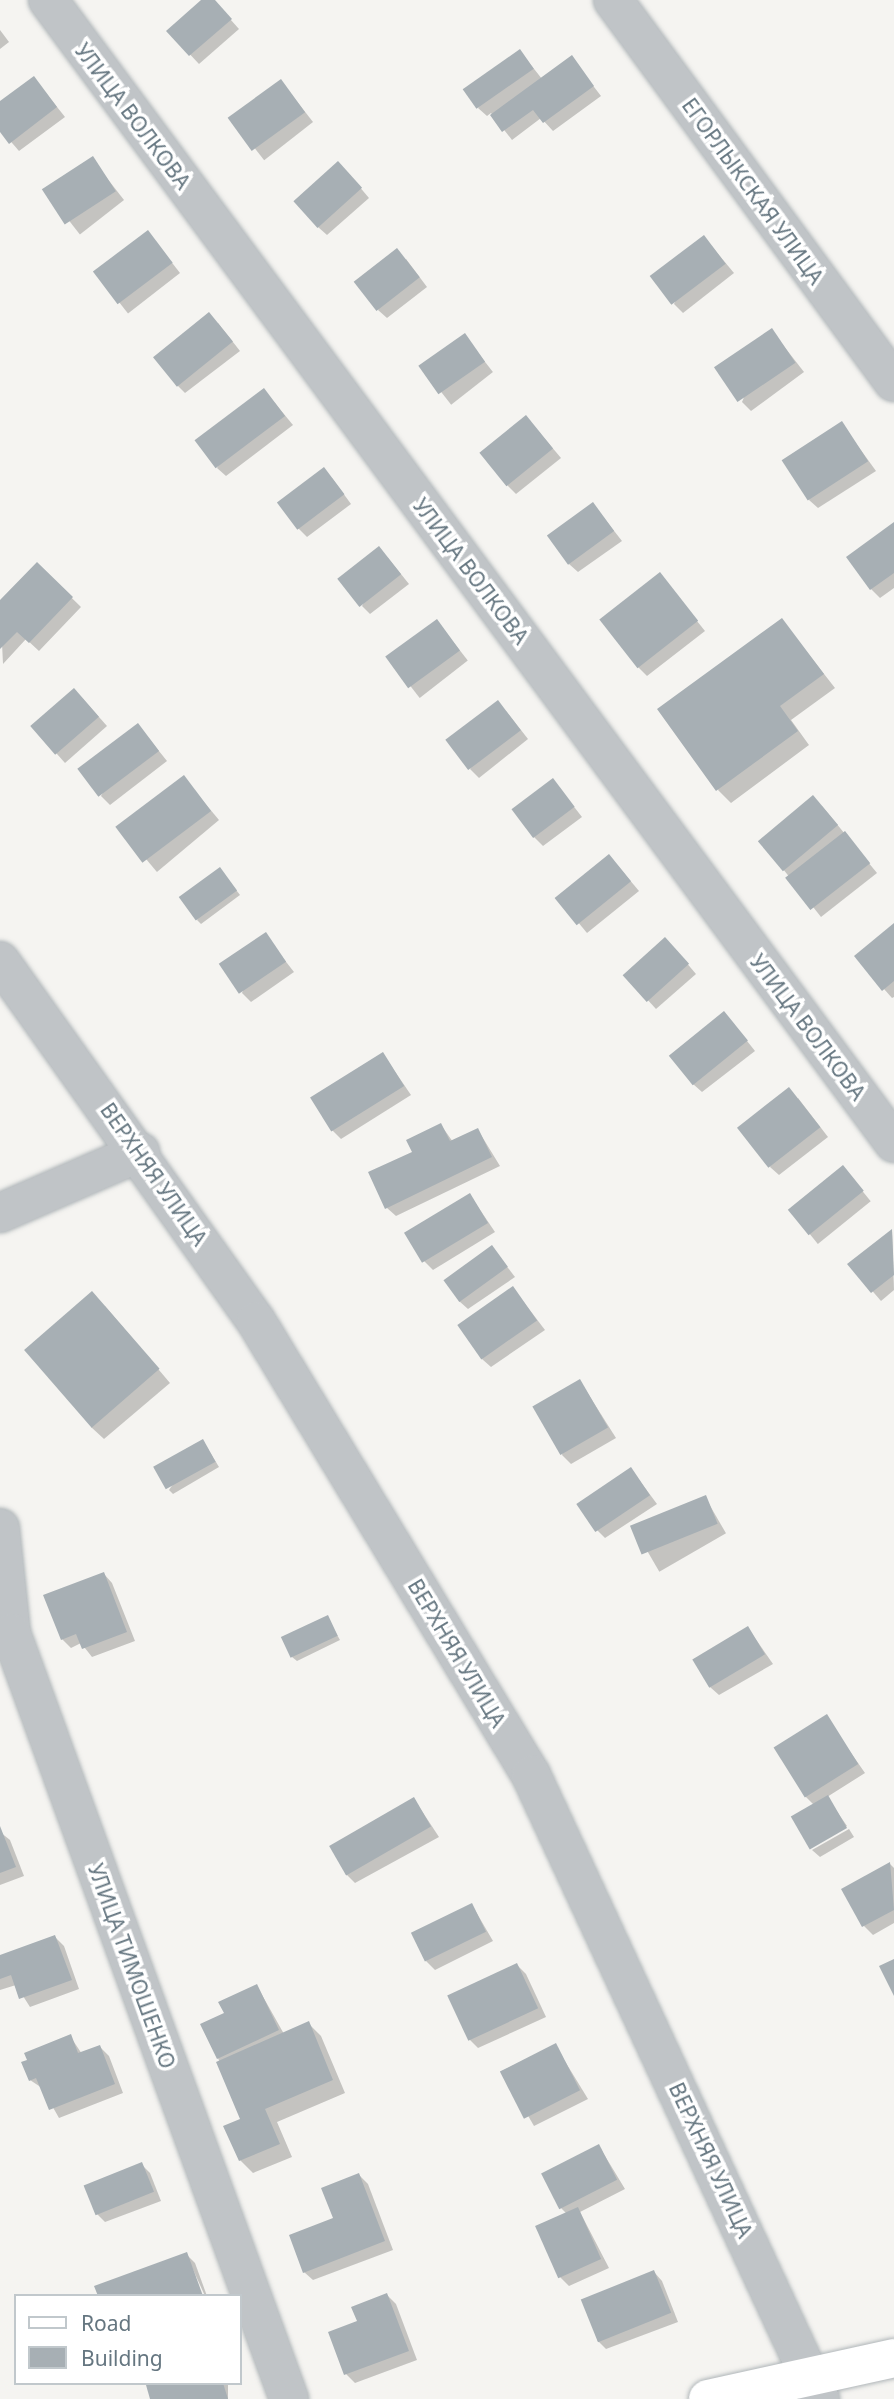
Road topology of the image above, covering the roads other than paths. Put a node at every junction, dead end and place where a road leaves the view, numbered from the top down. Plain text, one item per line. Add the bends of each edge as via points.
1 (48, 0) edge
2 (613, 0) edge
3 (894, 382) edge
4 (0, 961) edge
5 (894, 1143) edge
6 (139, 1152) junction
7 (0, 1213) edge
8 (0, 1528) edge
9 (894, 2358) edge
10 (816, 2387) edge
11 (289, 2399) edge
12 (709, 2399) edge

1 - 5 street, УЛИЦА ВОЛКОВА
2 - 3 street, ЕГОРЛЫКСКАЯ УЛИЦА
4 - 6 street, ВЕРХНЯЯ УЛИЦА
6 - 7 street
6 - 10 street, ВЕРХНЯЯ УЛИЦА via 256,1321 531,1775
8 - 11 street, УЛИЦА ТИМОШЕНКО via 11,1633
9 - 10 street
10 - 12 street

